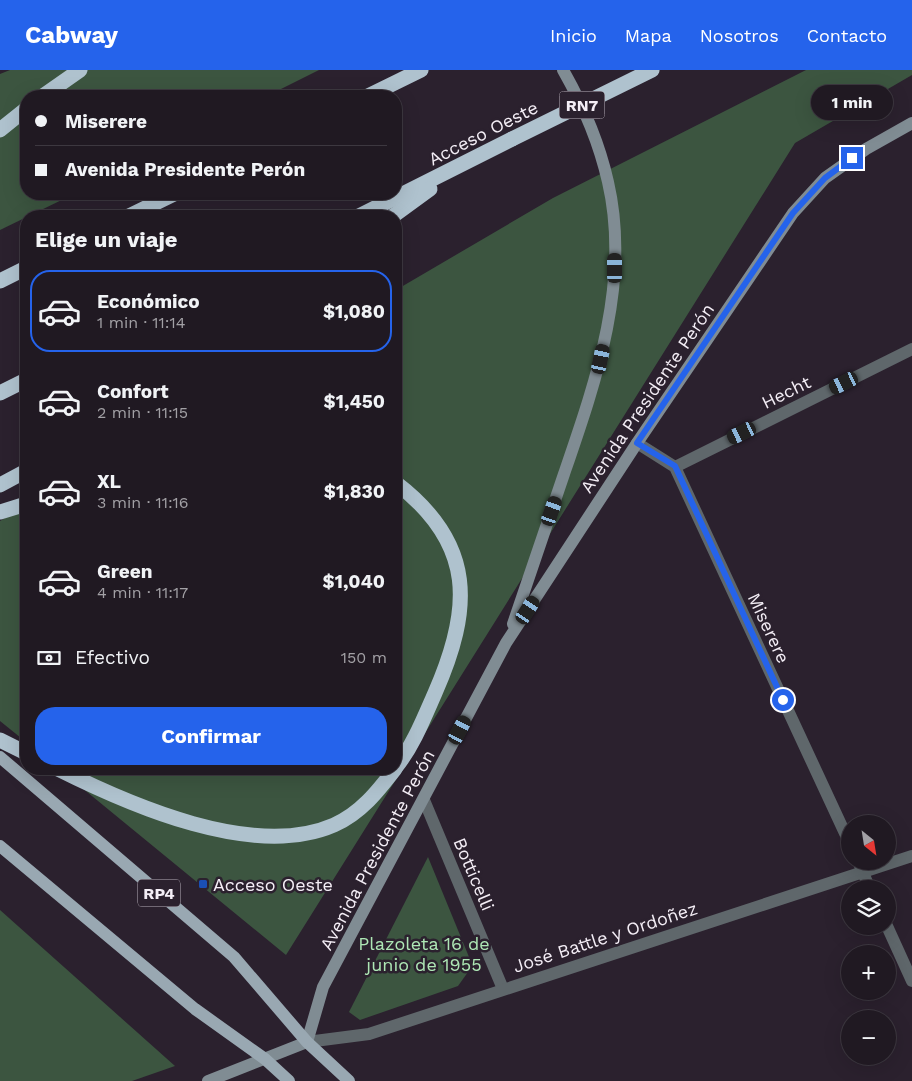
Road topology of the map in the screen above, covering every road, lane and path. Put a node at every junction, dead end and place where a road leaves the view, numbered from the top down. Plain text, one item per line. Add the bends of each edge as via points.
1 (80, 70) edge
2 (421, 70) edge
3 (563, 70) edge
4 (652, 70) edge
5 (52, 90) edge
6 (380, 90) edge
7 (20, 114) edge
8 (912, 124) edge
9 (0, 130) edge
10 (459, 167) junction
11 (402, 195) edge
12 (162, 200) edge
13 (392, 200) edge
14 (141, 210) edge
15 (371, 210) edge
16 (401, 210) edge
17 (20, 271) edge
18 (0, 281) edge
19 (912, 349) edge
20 (20, 383) edge
21 (0, 393) edge
22 (637, 443) junction
23 (675, 466) junction
24 (20, 474) edge
25 (0, 486) edge
26 (402, 488) edge
27 (20, 506) edge
28 (0, 512) edge
29 (506, 643) junction
30 (0, 740) edge
31 (20, 750) edge
32 (0, 757) edge
33 (402, 758) edge
34 (20, 774) edge
35 (21, 775) edge
36 (71, 775) edge
37 (391, 775) edge
38 (424, 800) junction
39 (841, 825) edge
40 (0, 846) edge
41 (912, 856) edge
42 (896, 859) edge
43 (848, 870) edge
44 (891, 935) edge
45 (912, 980) edge
46 (503, 989) junction
47 (307, 1042) junction
48 (264, 1059) junction
49 (208, 1081) edge
50 (289, 1081) edge
51 (349, 1081) edge

1 - 5 highway
2 - 6 highway
3 - 29 main road via 594,132 605,169 614,225 615,268 606,336 590,398
4 - 10 highway, Acceso Oeste / RN7, bridge
7 - 9 highway
8 - 22 main road, Avenida Presidente Perón via 866,149 825,178 793,213
10 - 11 highway, Acceso Oeste / RN7
10 - 16 highway
12 - 14 highway
13 - 15 highway, Acceso Oeste / RN7
17 - 18 highway
19 - 23 street, Hecht
20 - 21 highway
22 - 23 street
22 - 29 main road, Avenida Presidente Perón
23 - 39 street, Miserere
24 - 25 highway
26 - 33 highway via 418,502 443,534 458,566 462,600 456,640 440,682
27 - 28 highway
29 - 38 main road, Avenida Presidente Perón
30 - 31 highway
32 - 34 main road, RP4
35 - 47 main road, RP4 via 234,957
36 - 37 highway via 131,804 173,818 218,830 282,835 322,829 348,817 376,794
38 - 46 street, Botticelli
38 - 47 main road, Avenida Presidente Perón via 323,987
40 - 48 main road via 195,1009
41 - 42 street, José Battle y Ordoñez
43 - 46 street, José Battle y Ordoñez
44 - 45 street
46 - 47 street, José Battle y Ordoñez via 369,1034
47 - 48 main road
47 - 51 main road, RP4
48 - 49 main road
48 - 50 main road

